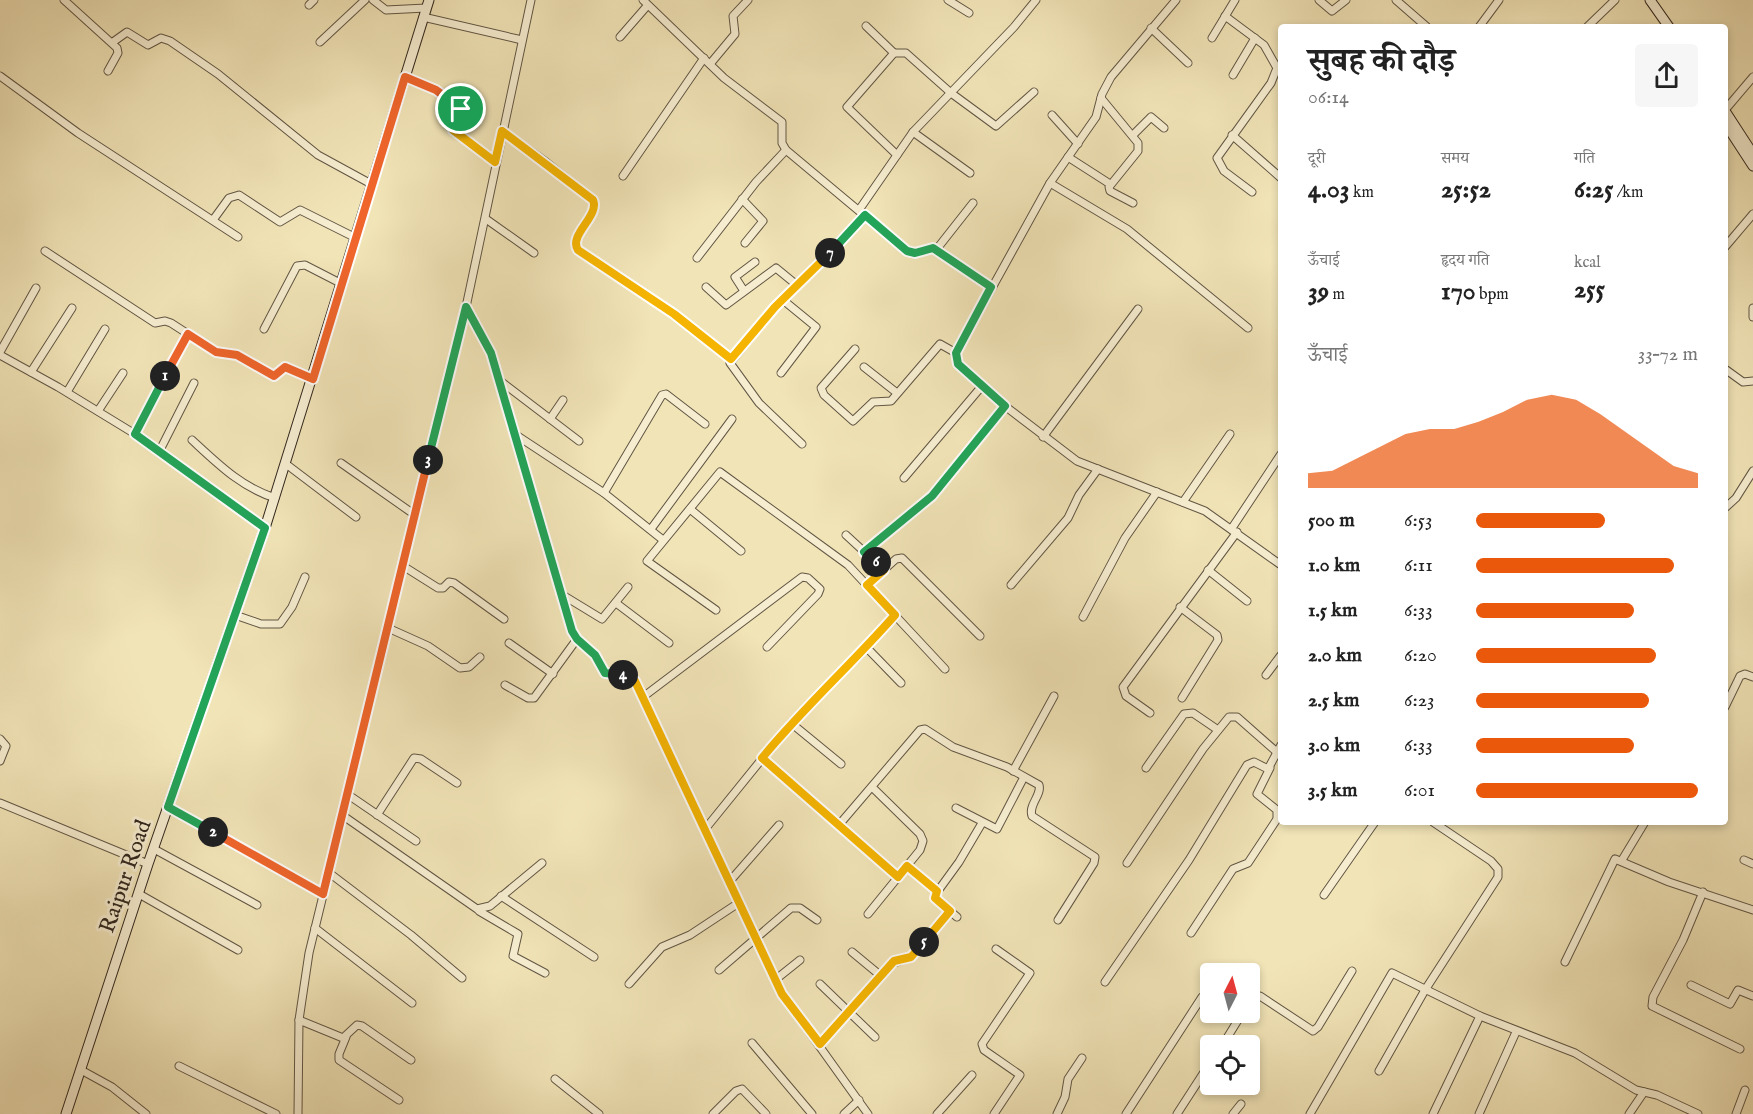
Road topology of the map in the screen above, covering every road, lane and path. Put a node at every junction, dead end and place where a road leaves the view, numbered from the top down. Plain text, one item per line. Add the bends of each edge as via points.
1 (64, 0) edge
2 (365, 0) edge
3 (373, 0) edge
4 (531, 0) edge
5 (748, 0) edge
6 (948, 0) edge
7 (1036, 0) edge
8 (1176, 0) edge
9 (1235, 0) edge
10 (1319, 0) edge
11 (1346, 0) edge
12 (1396, 0) edge
13 (1498, 0) edge
14 (1615, 0) edge
15 (1650, 0) edge
16 (645, 3) edge
17 (426, 8) edge
18 (969, 14) dead end
19 (1225, 16) junction
20 (1660, 17) junction
21 (1424, 24) edge
22 (1481, 24) edge
23 (1590, 24) edge
24 (1662, 24) edge
25 (1666, 24) edge
26 (867, 26) dead end
27 (1151, 28) junction
28 (620, 37) dead end
29 (1212, 38) dead end
30 (1255, 38) junction
31 (522, 39) junction
32 (113, 42) junction
33 (320, 42) dead end
34 (894, 53) junction
35 (707, 61) junction
36 (1188, 63) dead end
37 (108, 71) dead end
38 (1233, 75) dead end
39 (0, 76) edge
40 (405, 77) junction
41 (1753, 77) edge
42 (1034, 92) dead end
43 (951, 93) junction
44 (1101, 98) junction
45 (1728, 107) edge
46 (1052, 115) dead end
47 (1728, 116) edge
48 (1164, 128) dead end
49 (1728, 128) edge
50 (502, 131) junction
51 (913, 132) junction
52 (1133, 135) junction
53 (1232, 135) junction
54 (1078, 144) junction
55 (786, 150) junction
56 (1753, 154) edge
57 (897, 155) junction
58 (1068, 157) junction
59 (495, 162) junction
60 (1753, 166) edge
61 (970, 172) dead end
62 (1278, 175) edge
63 (623, 176) dead end
64 (1050, 183) junction
65 (1110, 184) junction
66 (373, 185) junction
67 (1252, 192) dead end
68 (742, 199) junction
69 (973, 203) dead end
70 (1133, 203) dead end
71 (862, 212) junction
72 (1753, 214) edge
73 (486, 219) junction
74 (213, 220) junction
75 (238, 237) dead end
76 (356, 237) junction
77 (745, 243) dead end
78 (1728, 243) edge
79 (936, 250) junction
80 (45, 251) dead end
81 (534, 253) dead end
82 (697, 258) dead end
83 (755, 262) dead end
84 (342, 284) junction
85 (798, 286) junction
86 (706, 287) dead end
87 (991, 287) junction
88 (36, 288) dead end
89 (744, 291) junction
90 (783, 300) junction
91 (466, 307) junction
92 (72, 308) dead end
93 (1753, 308) edge
94 (1138, 309) dead end
95 (1753, 317) edge
96 (264, 328) dead end
97 (1248, 328) dead end
98 (105, 329) dead end
99 (188, 334) junction
100 (855, 349) dead end
101 (956, 353) junction
102 (0, 354) edge
103 (731, 359) junction
104 (864, 367) dead end
105 (1728, 371) edge
106 (31, 372) junction
107 (123, 373) dead end
108 (781, 373) dead end
109 (313, 379) junction
110 (499, 380) junction
111 (1753, 381) edge
112 (194, 383) dead end
113 (982, 386) junction
114 (67, 392) junction
115 (897, 393) junction
116 (564, 400) dead end
117 (1005, 406) junction
118 (98, 411) junction
119 (550, 418) junction
120 (732, 419) dead end
121 (705, 424) dead end
122 (135, 434) junction
123 (1230, 434) dead end
124 (516, 435) junction
125 (1043, 437) junction
126 (192, 440) dead end
127 (579, 441) dead end
128 (802, 444) dead end
129 (159, 452) junction
130 (1278, 459) edge
131 (341, 463) dead end
132 (286, 464) junction
133 (1098, 469) junction
134 (1753, 471) edge
135 (904, 478) dead end
136 (1157, 492) junction
137 (604, 493) junction
138 (275, 498) junction
139 (1182, 502) junction
140 (1728, 505) edge
141 (690, 508) junction
142 (415, 515) junction
143 (356, 517) dead end
144 (265, 528) junction
145 (651, 529) junction
146 (1234, 530) junction
147 (846, 535) dead end
148 (663, 540) junction
149 (741, 550) dead end
150 (864, 552) junction
151 (1278, 563) edge
152 (403, 566) junction
153 (884, 570) junction
154 (1208, 570) junction
155 (304, 577) dead end
156 (867, 585) junction
157 (1011, 585) dead end
158 (628, 587) dead end
159 (561, 594) junction
160 (1247, 601) dead end
161 (616, 603) junction
162 (1180, 607) junction
163 (716, 609) dead end
164 (235, 615) junction
165 (895, 615) junction
166 (1083, 617) dead end
167 (504, 619) dead end
168 (388, 628) junction
169 (980, 636) dead end
170 (577, 639) junction
171 (509, 643) dead end
172 (669, 643) dead end
173 (767, 647) dead end
174 (867, 648) junction
175 (480, 657) dead end
176 (1278, 659) edge
177 (945, 669) dead end
178 (553, 674) junction
179 (1266, 675) dead end
180 (1753, 678) edge
181 (901, 683) dead end
182 (504, 685) dead end
183 (1054, 696) dead end
184 (643, 697) junction
185 (1182, 698) dead end
186 (1728, 701) edge
187 (1150, 713) dead end
188 (791, 723) junction
189 (1218, 730) junction
190 (0, 739) edge
191 (1278, 753) edge
192 (1278, 756) edge
193 (762, 758) junction
194 (0, 761) edge
195 (841, 764) dead end
196 (1146, 768) dead end
197 (1270, 768) junction
198 (1013, 771) junction
199 (1024, 777) junction
200 (457, 783) dead end
201 (872, 787) junction
202 (347, 794) junction
203 (0, 803) edge
204 (168, 807) junction
205 (956, 808) dead end
206 (342, 815) junction
207 (377, 815) junction
208 (982, 822) junction
209 (779, 825) dead end
210 (1373, 825) edge
211 (1437, 825) edge
212 (1643, 825) edge
213 (838, 826) junction
214 (706, 828) junction
215 (416, 841) dead end
216 (154, 849) junction
217 (1622, 860) junction
218 (1744, 860) dead end
219 (542, 862) dead end
220 (1127, 863) dead end
221 (148, 864) junction
222 (1753, 864) edge
223 (907, 866) junction
224 (328, 872) junction
225 (898, 877) junction
226 (730, 881) junction
227 (937, 891) junction
228 (1703, 892) junction
229 (138, 894) junction
230 (323, 894) junction
231 (1324, 895) dead end
232 (501, 896) junction
233 (740, 902) junction
234 (257, 905) dead end
235 (477, 909) junction
236 (1753, 910) edge
237 (950, 911) junction
238 (868, 914) dead end
239 (957, 917) dead end
240 (817, 920) dead end
241 (1058, 920) dead end
242 (315, 928) junction
243 (1191, 933) dead end
244 (756, 938) junction
245 (996, 949) dead end
246 (238, 950) dead end
247 (852, 952) dead end
248 (594, 957) dead end
249 (800, 960) dead end
250 (1565, 962) dead end
251 (719, 970) dead end
252 (1352, 971) dead end
253 (544, 973) dead end
254 (881, 976) junction
255 (462, 978) dead end
256 (775, 980) junction
257 (1105, 982) dead end
258 (629, 984) dead end
259 (820, 984) dead end
260 (1690, 985) dead end
261 (1425, 990) junction
262 (1260, 996) edge
263 (1753, 996) edge
264 (1200, 1000) edge
265 (412, 1003) dead end
266 (850, 1011) junction
267 (1480, 1016) junction
268 (298, 1020) junction
269 (1516, 1032) junction
270 (346, 1037) junction
271 (874, 1037) dead end
272 (752, 1043) dead end
273 (820, 1044) junction
274 (1740, 1049) dead end
275 (1082, 1058) dead end
276 (411, 1060) dead end
277 (179, 1066) dead end
278 (81, 1070) junction
279 (1379, 1071) dead end
280 (972, 1075) dead end
281 (555, 1078) dead end
282 (1200, 1078) edge
283 (1745, 1090) dead end
284 (1644, 1092) junction
285 (399, 1100) dead end
286 (859, 1100) junction
287 (1240, 1104) dead end
288 (66, 1114) edge
289 (146, 1114) edge
290 (276, 1114) edge
291 (298, 1114) edge
292 (599, 1114) edge
293 (714, 1114) edge
294 (766, 1114) edge
295 (812, 1114) edge
296 (844, 1114) edge
297 (868, 1114) edge
298 (937, 1114) edge
299 (994, 1114) edge
300 (1057, 1114) edge
301 (1126, 1114) edge
302 (1177, 1114) edge
303 (1233, 1114) edge
304 (1310, 1114) edge
305 (1433, 1114) edge
306 (1479, 1114) edge
307 (1629, 1114) edge
308 (1698, 1114) edge
309 (1736, 1114) edge

1 - 32 street
2 - 33 street
3 - 17 street via 386,10
4 - 31 street
5 - 35 street via 733,16 735,34
6 - 18 street
7 - 43 street
8 - 27 street
9 - 19 street
10 - 11 street via 1332,11
12 - 21 street
13 - 22 street
14 - 23 street
15 - 20 main road
16 - 28 street
16 - 35 street
17 - 31 street
17 - 40 main road, Raipur Road
19 - 29 street
19 - 30 street
20 - 24 main road
20 - 25 main road
26 - 34 street
27 - 36 street
27 - 44 street via 1111,76
30 - 38 street
30 - 53 street via 1266,48 1276,74
31 - 50 street
32 - 37 street via 118,53
32 - 66 street via 127,32 148,45 161,38 170,41 218,74 318,155
34 - 43 street via 906,53
34 - 57 street via 847,107
35 - 55 street via 784,123 782,143
35 - 63 street
39 - 74 street via 78,133
40 - 59 street via 460,106 453,130
40 - 66 main road, Raipur Road
41 - 45 street
42 - 43 street via 996,126
43 - 51 street
44 - 52 street
44 - 54 street via 1098,113
46 - 54 street
47 - 56 main road
48 - 52 street via 1151,117
49 - 60 main road
50 - 59 street
50 - 103 street via 594,201 576,242 578,250 674,314
51 - 57 street
51 - 61 street
52 - 65 street via 1138,151
53 - 62 street
53 - 67 street via 1216,162
54 - 58 street
55 - 68 street
55 - 71 street
57 - 71 street
58 - 64 street
58 - 65 street
59 - 73 street
64 - 87 street
64 - 97 street via 1127,229
65 - 70 street via 1110,192
66 - 76 main road, Raipur Road
68 - 77 street via 763,222
68 - 82 street
69 - 79 street
71 - 79 street via 907,251
71 - 85 street
72 - 78 street
73 - 81 street
73 - 91 street
74 - 75 street
74 - 76 street via 230,198 239,195 280,222 300,210
76 - 84 main road, Raipur Road
79 - 87 street
80 - 99 street via 155,323 167,321
83 - 89 street via 735,277
84 - 96 street via 302,264 297,266
84 - 109 main road, Raipur Road
85 - 89 street via 774,268
85 - 90 street
86 - 89 street via 726,305
87 - 101 street
88 - 102 street
90 - 103 street
90 - 108 street via 816,327
91 - 110 street via 483,336
91 - 142 street
92 - 106 street
93 - 95 street
94 - 125 street
98 - 114 street
99 - 109 street via 216,352 237,355 274,376 285,367
99 - 122 street
100 - 115 street via 821,386 824,395 854,421 871,404 889,402
101 - 113 street via 958,364
101 - 115 street via 940,344
102 - 106 street
103 - 128 street via 732,368 747,389
104 - 115 street
105 - 111 street via 1743,382
106 - 114 street
107 - 118 street
109 - 132 main road, Raipur Road
110 - 119 street
110 - 124 street
112 - 129 street
113 - 117 street
113 - 135 street
114 - 118 street
116 - 119 street
117 - 125 street
117 - 150 street via 932,496
118 - 122 street
119 - 127 street
120 - 145 street
121 - 137 street via 666,394 662,395
122 - 129 street
123 - 139 street
124 - 137 street
124 - 159 street
125 - 133 street via 1077,461
126 - 138 street via 237,480
129 - 144 street
130 - 146 street
131 - 142 street
132 - 138 main road, Raipur Road
132 - 143 street
133 - 136 street
133 - 157 street via 1068,518
134 - 140 street
136 - 139 street
136 - 166 street via 1125,538
137 - 145 street
138 - 144 main road, Raipur Road
139 - 146 street
141 - 148 street
141 - 149 street
141 - 156 street via 718,473 723,473 829,550
142 - 152 street
144 - 164 main road, Raipur Road
145 - 148 street
146 - 151 street
146 - 154 street
147 - 150 street
148 - 163 street via 648,564
150 - 153 street
152 - 167 street via 438,588 454,583
152 - 168 street
153 - 156 street
153 - 169 street via 897,559 905,560
154 - 160 street
154 - 162 street
155 - 164 street via 280,624 261,624
156 - 165 street
158 - 161 street
159 - 161 street via 601,619
159 - 170 street
161 - 172 street
162 - 185 street via 1218,640
162 - 187 street via 1123,687 1126,696
164 - 204 main road, Raipur Road
165 - 174 street
165 - 177 street
168 - 175 street via 428,646 460,668 469,667
168 - 202 street
170 - 178 street
170 - 184 street via 595,655 605,673 630,677
171 - 178 street
173 - 184 street via 818,594 820,589 808,578 802,577
174 - 181 street
174 - 188 street
176 - 179 street
178 - 182 street via 534,698
180 - 186 street via 1740,676
183 - 198 street
184 - 214 street
188 - 193 street
188 - 195 street
189 - 191 street via 1234,716
189 - 196 street via 1193,713 1184,714
189 - 220 street
190 - 194 street via 6,746
192 - 197 street
193 - 213 street
193 - 214 street
197 - 243 street via 1257,794 1277,810 1277,819 1247,865 1233,869
197 - 257 street via 1251,762 1247,765 1189,860
198 - 199 street
198 - 201 street via 957,749 922,728
199 - 208 street via 999,828
199 - 241 street via 1040,786 1032,816 1096,858
200 - 207 street via 414,758
201 - 213 street
201 - 223 street via 922,837 920,850
202 - 206 street
202 - 207 street
203 - 221 street
204 - 216 main road, Raipur Road
204 - 230 street
205 - 208 street
206 - 224 street
206 - 235 street
207 - 215 street
208 - 227 street
209 - 226 street
210 - 231 street
211 - 261 street via 1491,861 1499,872 1497,881
212 - 217 street
213 - 225 street
214 - 226 street
216 - 221 main road, Raipur Road
216 - 234 street
217 - 228 street via 1669,882
217 - 250 street via 1613,861
218 - 222 street
219 - 232 street
221 - 229 main road, Raipur Road
223 - 225 street
223 - 227 street
224 - 230 street
224 - 255 street
225 - 238 street
226 - 233 street
227 - 237 street via 935,898
228 - 236 street
228 - 274 street via 1652,1006
229 - 246 street
229 - 278 main road, Raipur Road
230 - 242 street
232 - 235 street via 486,909
232 - 248 street
233 - 244 street
233 - 258 street via 662,947
235 - 253 street via 518,934 513,956
237 - 239 street
237 - 254 street via 911,957 894,961
240 - 244 street via 793,907
242 - 265 street
242 - 268 street
244 - 251 street
244 - 256 street
245 - 299 street via 1030,973 982,1044 984,1050 1020,1075
247 - 254 street
249 - 256 street
252 - 262 street via 1313,1031
254 - 266 street
256 - 273 street
259 - 266 street
260 - 263 street via 1731,1004 1738,990
261 - 267 street
261 - 279 street
261 - 304 street via 1396,974 1388,976
264 - 301 street
266 - 271 street
266 - 273 street
267 - 269 street
267 - 305 street
268 - 270 street
268 - 291 street
269 - 284 street via 1575,1053
269 - 306 street
270 - 276 street via 357,1025 362,1026
270 - 285 street via 339,1060
272 - 295 street
273 - 286 street
275 - 300 street via 1068,1079
277 - 290 street
278 - 288 main road, Raipur Road
278 - 289 street via 112,1087
280 - 298 street
281 - 292 street
282 - 302 street
283 - 309 street
284 - 307 street
284 - 308 street
286 - 296 street
286 - 297 street
287 - 303 street
293 - 294 street via 742,1089

